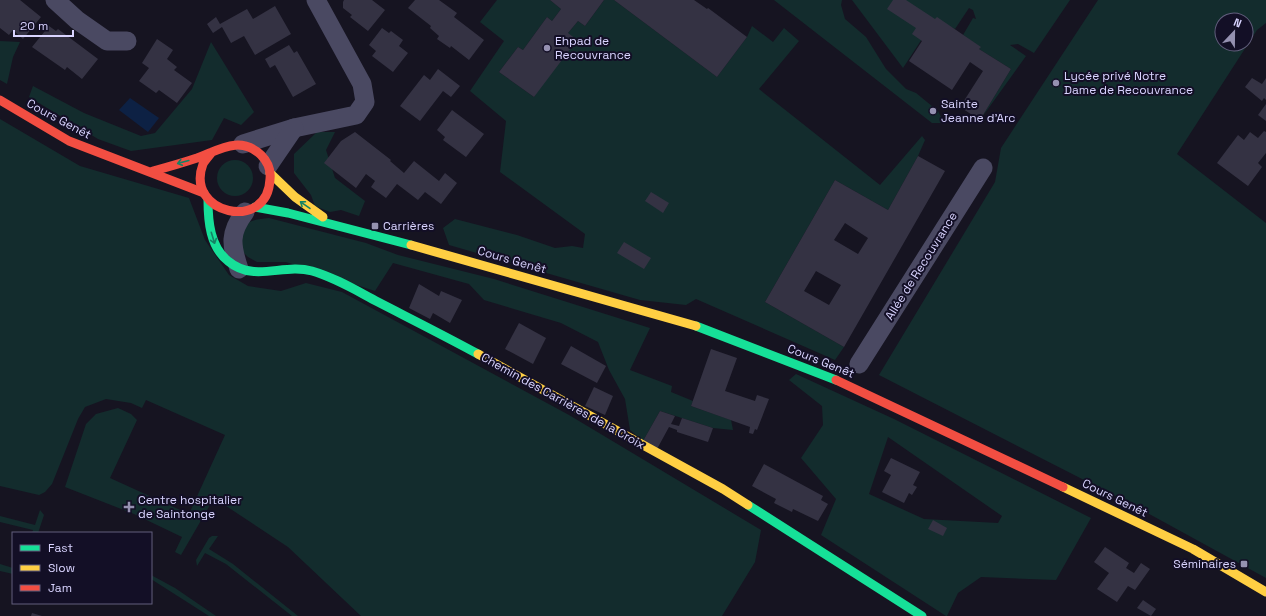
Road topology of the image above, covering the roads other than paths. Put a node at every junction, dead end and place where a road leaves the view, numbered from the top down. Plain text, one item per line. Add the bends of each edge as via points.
1 (55, 0) edge
2 (316, 0) edge
3 (127, 41) dead end
4 (0, 100) edge
5 (294, 128) junction
6 (243, 144) junction
7 (212, 152) junction
8 (983, 168) dead end
9 (269, 170) junction
10 (153, 172) junction
11 (206, 196) junction
12 (250, 209) junction
13 (338, 226) junction
14 (239, 269) junction
15 (859, 364) dead end
16 (1266, 592) edge
17 (922, 616) edge

1 - 3 street via 77,20 107,41
2 - 5 street via 362,84 365,102 356,115
4 - 10 main road, Cours Genêt via 68,141 114,160
5 - 6 street
5 - 9 street
6 - 7 main road via 230,144
6 - 9 main road via 262,156
7 -> 10 main road
7 - 11 main road via 204,164 201,178
8 - 15 street, Allée de Recouvrance
9 - 12 main road via 270,183 267,192
13 -> 9 main road, Cours Genêt via 295,197
10 - 11 main road, Cours Genêt
11 - 12 main road via 225,212 235,213
11 -> 14 main road via 207,214 219,254
12 - 13 main road, Cours Genêt
12 - 14 street via 238,222 232,237 232,249
13 - 16 main road, Cours Genêt via 432,250 706,329 847,384 1193,549
14 - 17 main road, Chemin des Carrières de la Croix via 265,273 296,268 326,275 457,342 722,489

